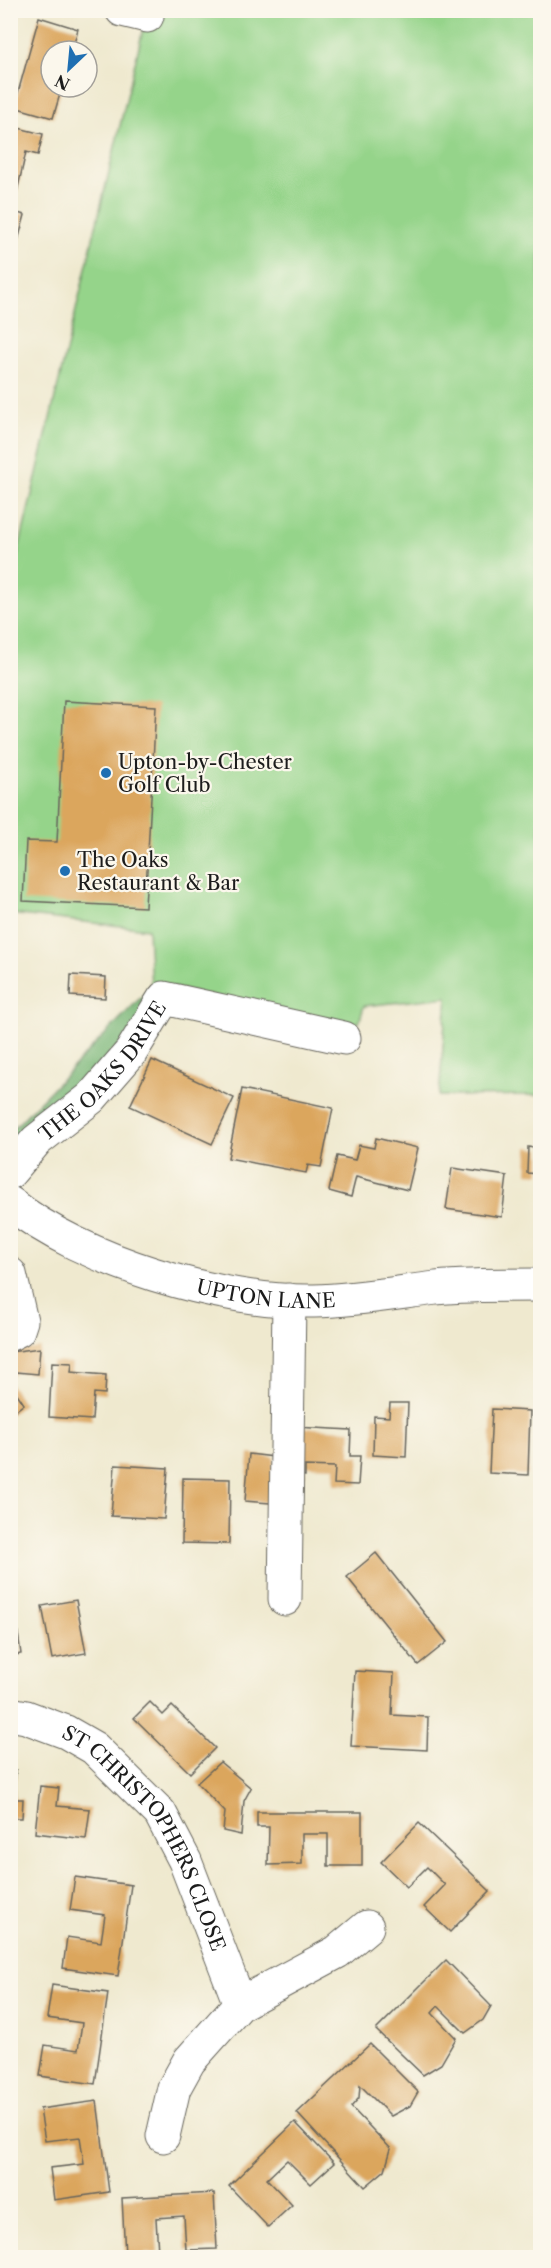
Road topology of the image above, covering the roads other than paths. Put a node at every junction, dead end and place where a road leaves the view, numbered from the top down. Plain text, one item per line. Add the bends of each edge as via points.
1 (344, 1038) dead end
2 (10, 1172) edge
3 (12, 1206) edge
4 (10, 1274) edge
5 (540, 1285) edge
6 (289, 1300) junction
7 (10, 1334) edge
8 (285, 1599) dead end
9 (10, 1714) edge
10 (367, 1927) dead end
11 (240, 2004) junction
12 (163, 2136) dead end

1 - 2 street, THE OAKS DRIVE via 164,998 131,1052 91,1098 36,1141
3 - 6 street, UPTON LANE via 65,1236 139,1269 197,1287
4 - 7 street via 21,1321 18,1330
5 - 6 street, UPTON LANE via 485,1284 386,1296
6 - 8 street
9 - 11 street, ST CHRISTOPHERS CLOSE via 66,1732 94,1748 160,1813 185,1861
10 - 11 street via 337,1952
11 - 12 street via 189,2061 174,2088

